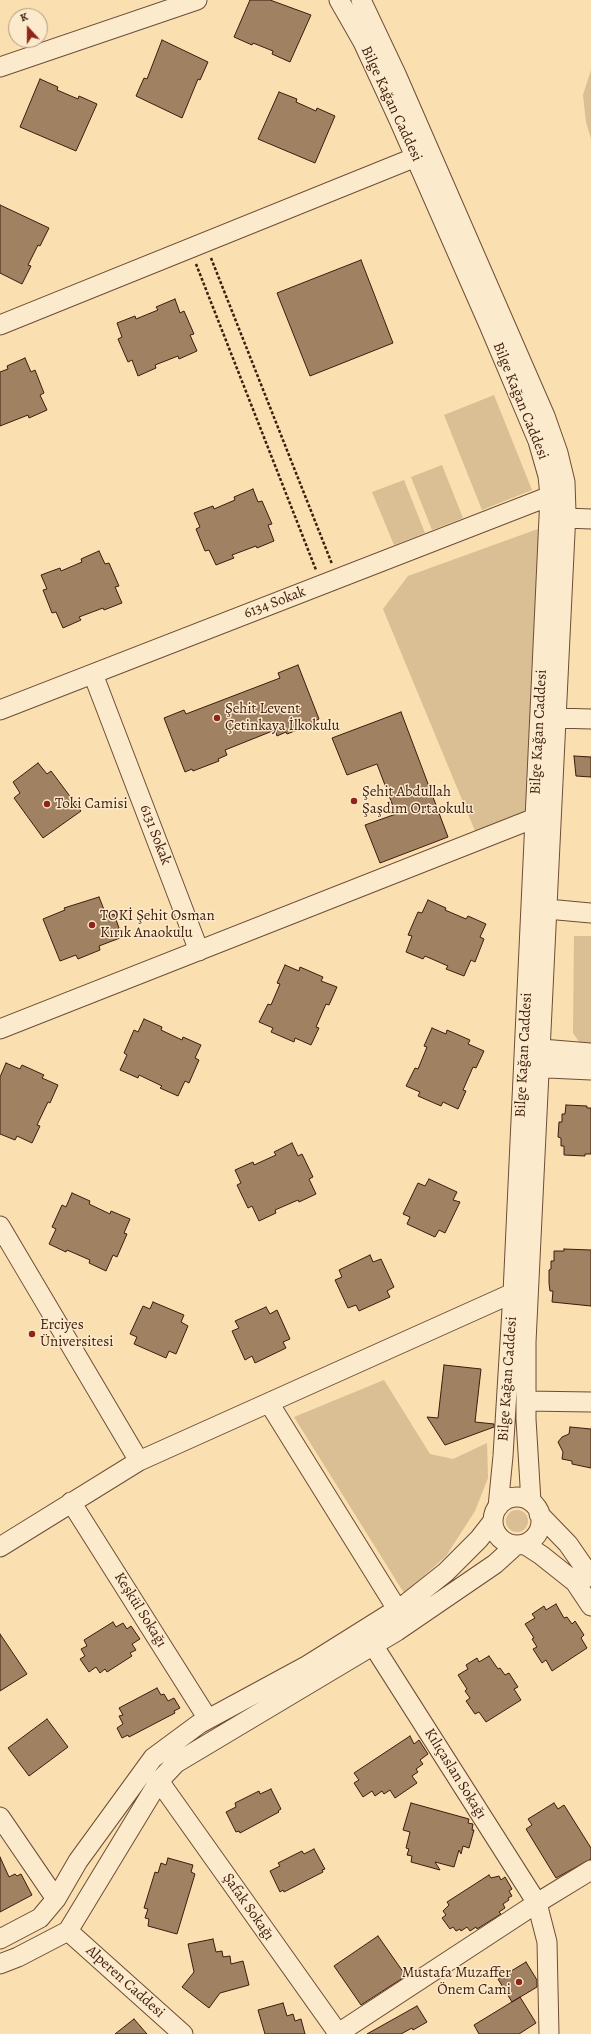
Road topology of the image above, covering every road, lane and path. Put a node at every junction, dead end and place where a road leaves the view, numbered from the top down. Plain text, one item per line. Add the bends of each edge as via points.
1 (197, 0) edge
2 (340, 0) edge
3 (361, 0) edge
4 (0, 67) edge
5 (416, 157) junction
6 (197, 245) junction
7 (0, 325) edge
8 (550, 496) junction
9 (566, 518) junction
10 (591, 519) edge
11 (330, 582) junction
12 (93, 674) junction
13 (0, 710) edge
14 (556, 718) junction
15 (591, 719) edge
16 (535, 818) junction
17 (547, 909) junction
18 (591, 913) edge
19 (199, 951) junction
20 (0, 1029) edge
21 (533, 1048) junction
22 (591, 1053) edge
23 (532, 1067) junction
24 (591, 1070) edge
25 (0, 1226) edge
26 (513, 1293) junction
27 (526, 1401) junction
28 (591, 1402) edge
29 (269, 1403) junction
30 (139, 1461) junction
31 (71, 1502) junction
32 (535, 1508) junction
33 (495, 1514) junction
34 (520, 1544) junction
35 (0, 1547) edge
36 (591, 1577) edge
37 (591, 1606) edge
38 (397, 1609) junction
39 (373, 1645) junction
40 (208, 1719) junction
41 (159, 1781) junction
42 (0, 1817) edge
43 (591, 1870) edge
44 (56, 1899) junction
45 (537, 1903) junction
46 (68, 1931) junction
47 (0, 1939) edge
48 (0, 1964) edge
49 (337, 2033) edge
50 (183, 2034) edge
51 (549, 2034) edge

1 - 4 street
2 - 5 street, Bilge Kağan Caddesi via 363,42
3 - 9 street, Bilge Kağan Caddesi via 396,74 545,416 562,468
5 - 6 street
5 - 8 street, Bilge Kağan Caddesi via 538,441 548,476
6 - 7 street
6 - 11 path
6 - 11 path
8 - 11 street, 6134 Sokak
8 - 16 street, Bilge Kağan Caddesi
9 - 10 street
9 - 14 street, Bilge Kağan Caddesi
11 - 12 street, 6134 Sokak
12 - 13 street, 6134 Sokak
12 - 19 street, 6131 Sokak
14 - 15 street
14 - 17 street, Bilge Kağan Caddesi
16 - 19 street
16 - 21 street, Bilge Kağan Caddesi
17 - 18 street
17 - 21 street, Bilge Kağan Caddesi
19 - 20 street
21 - 22 street
21 - 23 street, Bilge Kağan Caddesi
23 - 24 street
23 - 26 street, Bilge Kağan Caddesi
23 - 27 street, Bilge Kağan Caddesi
25 - 30 street
26 - 29 street
26 - 33 street, Bilge Kağan Caddesi via 503,1456
27 - 28 street
27 - 32 street, Bilge Kağan Caddesi
29 - 30 street
29 - 38 street
30 - 31 street
31 - 35 street
31 - 40 street, Keşkül Sokağı
32 - 33 street via 517,1497 510,1498
32 - 34 street via 539,1528 536,1535
32 - 36 street via 568,1544
33 - 34 street via 497,1535 502,1540
33 - 38 street via 479,1539 446,1572
34 - 37 street via 547,1559 575,1582
34 - 39 street via 495,1564
38 - 40 street via 308,1665
39 - 41 street via 182,1759
39 - 45 street, Kılıçaslan Sokağı
40 - 44 street via 153,1758 78,1860
41 - 46 street
41 - 49 street, Şafak Sokağı
42 - 44 street
43 - 45 street
44 - 47 street via 40,1918
45 - 49 street
45 - 51 street, Kılıçaslan Sokağı via 547,1942
46 - 48 street
46 - 50 street, Alperen Caddesi

